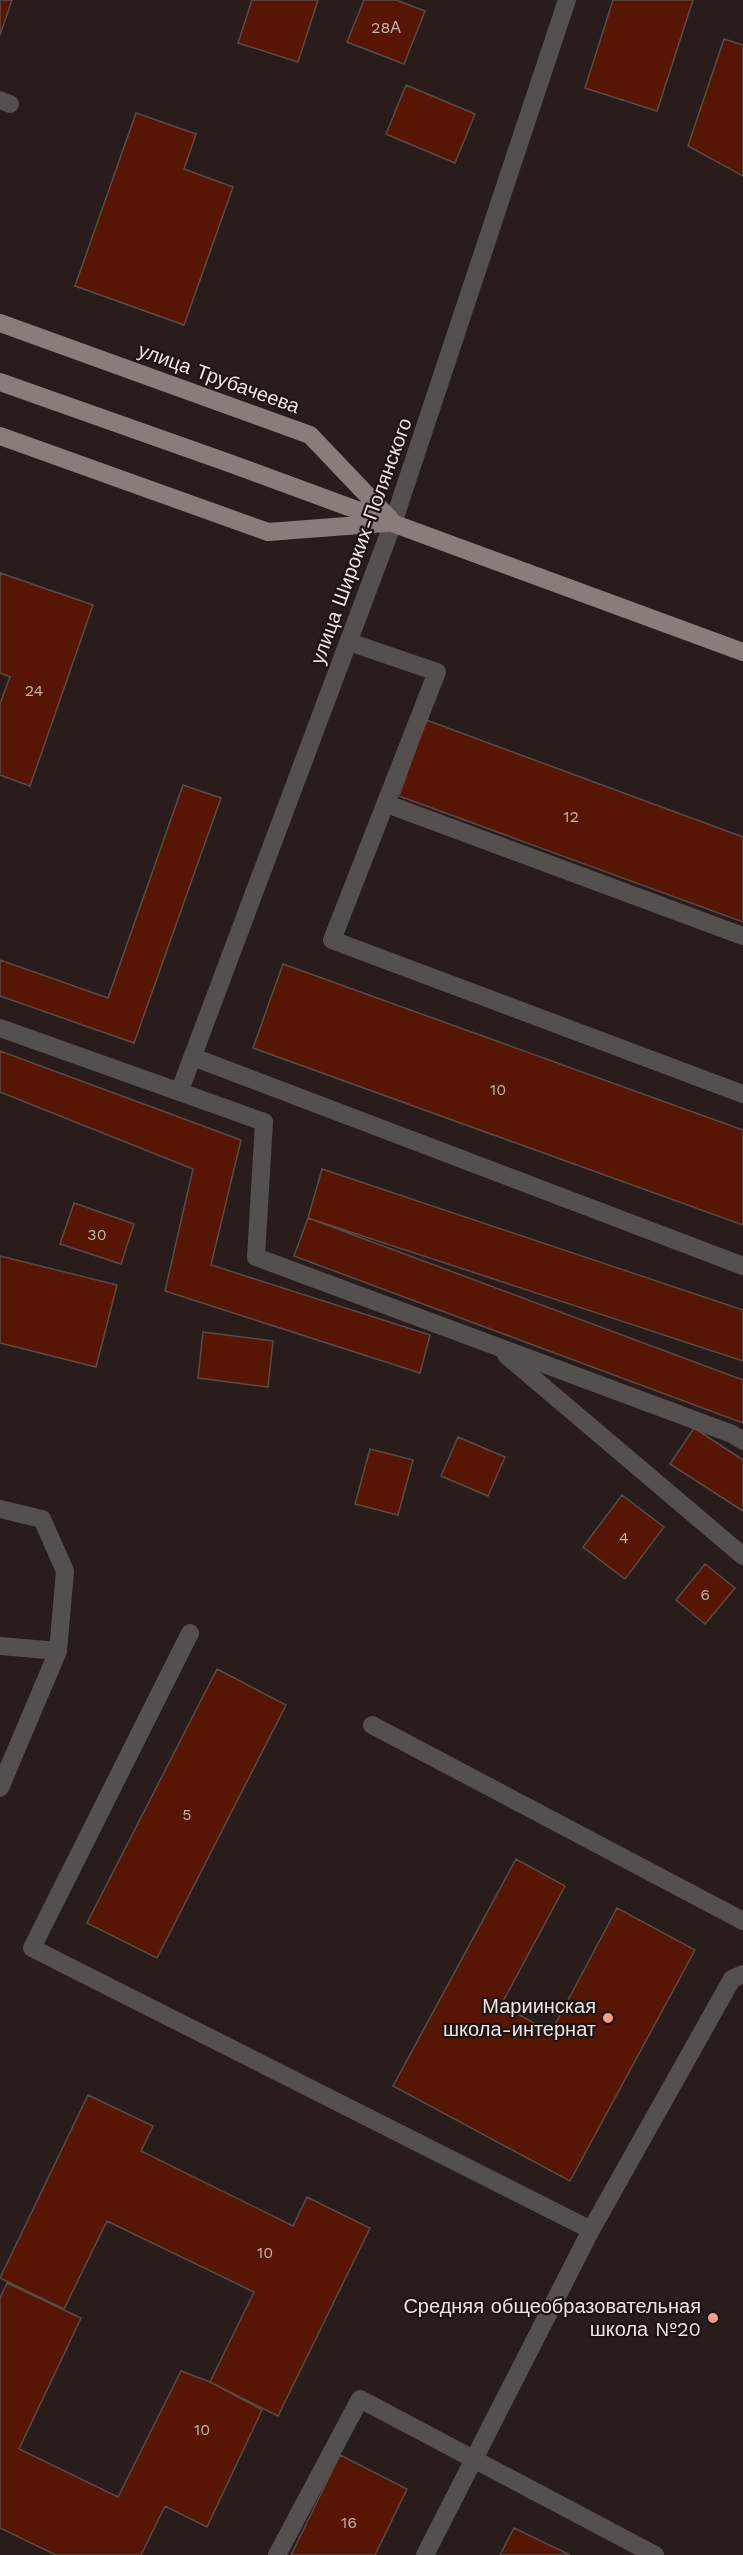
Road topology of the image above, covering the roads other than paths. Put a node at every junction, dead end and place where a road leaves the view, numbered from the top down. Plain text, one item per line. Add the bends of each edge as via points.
1 (567, 0) edge
2 (0, 323) edge
3 (0, 382) edge
4 (0, 436) edge
5 (393, 523) junction
6 (349, 642) junction
7 (743, 652) edge
8 (387, 804) junction
9 (743, 936) edge
10 (0, 1028) edge
11 (193, 1057) junction
12 (180, 1090) junction
13 (743, 1094) edge
14 (743, 1266) edge
15 (495, 1346) junction
16 (743, 1441) edge
17 (0, 1509) edge
18 (743, 1556) edge
19 (190, 1633) dead end
20 (0, 1646) edge
21 (58, 1651) junction
22 (372, 1725) dead end
23 (0, 1788) edge
24 (743, 1921) edge
25 (743, 1974) edge
26 (591, 2230) junction
27 (474, 2459) junction
28 (277, 2555) edge
29 (425, 2555) edge
30 (655, 2555) edge

1 - 5 street, улица Широких-Полянского
2 - 5 main road, улица Трубачеева via 310,435
3 - 5 main road, улица Трубачеева
4 - 5 main road, улица Трубачеева via 268,532
5 - 6 street, улица Широких-Полянского
5 - 7 main road, улица Трубачеева
6 - 8 street via 437,672
6 - 11 street, улица Широких-Полянского
8 - 9 street
8 - 13 street via 332,940
10 - 12 street
11 - 12 street, улица Широких-Полянского
11 - 14 street
12 - 15 street via 264,1122 256,1257
15 - 16 street
15 - 18 street
17 - 21 street via 42,1519 65,1571
19 - 26 street via 32,1948
20 - 21 street
21 - 23 street
22 - 24 street
25 - 26 street via 732,1979
26 - 27 street
27 - 28 street via 360,2399
27 - 29 street
27 - 30 street

